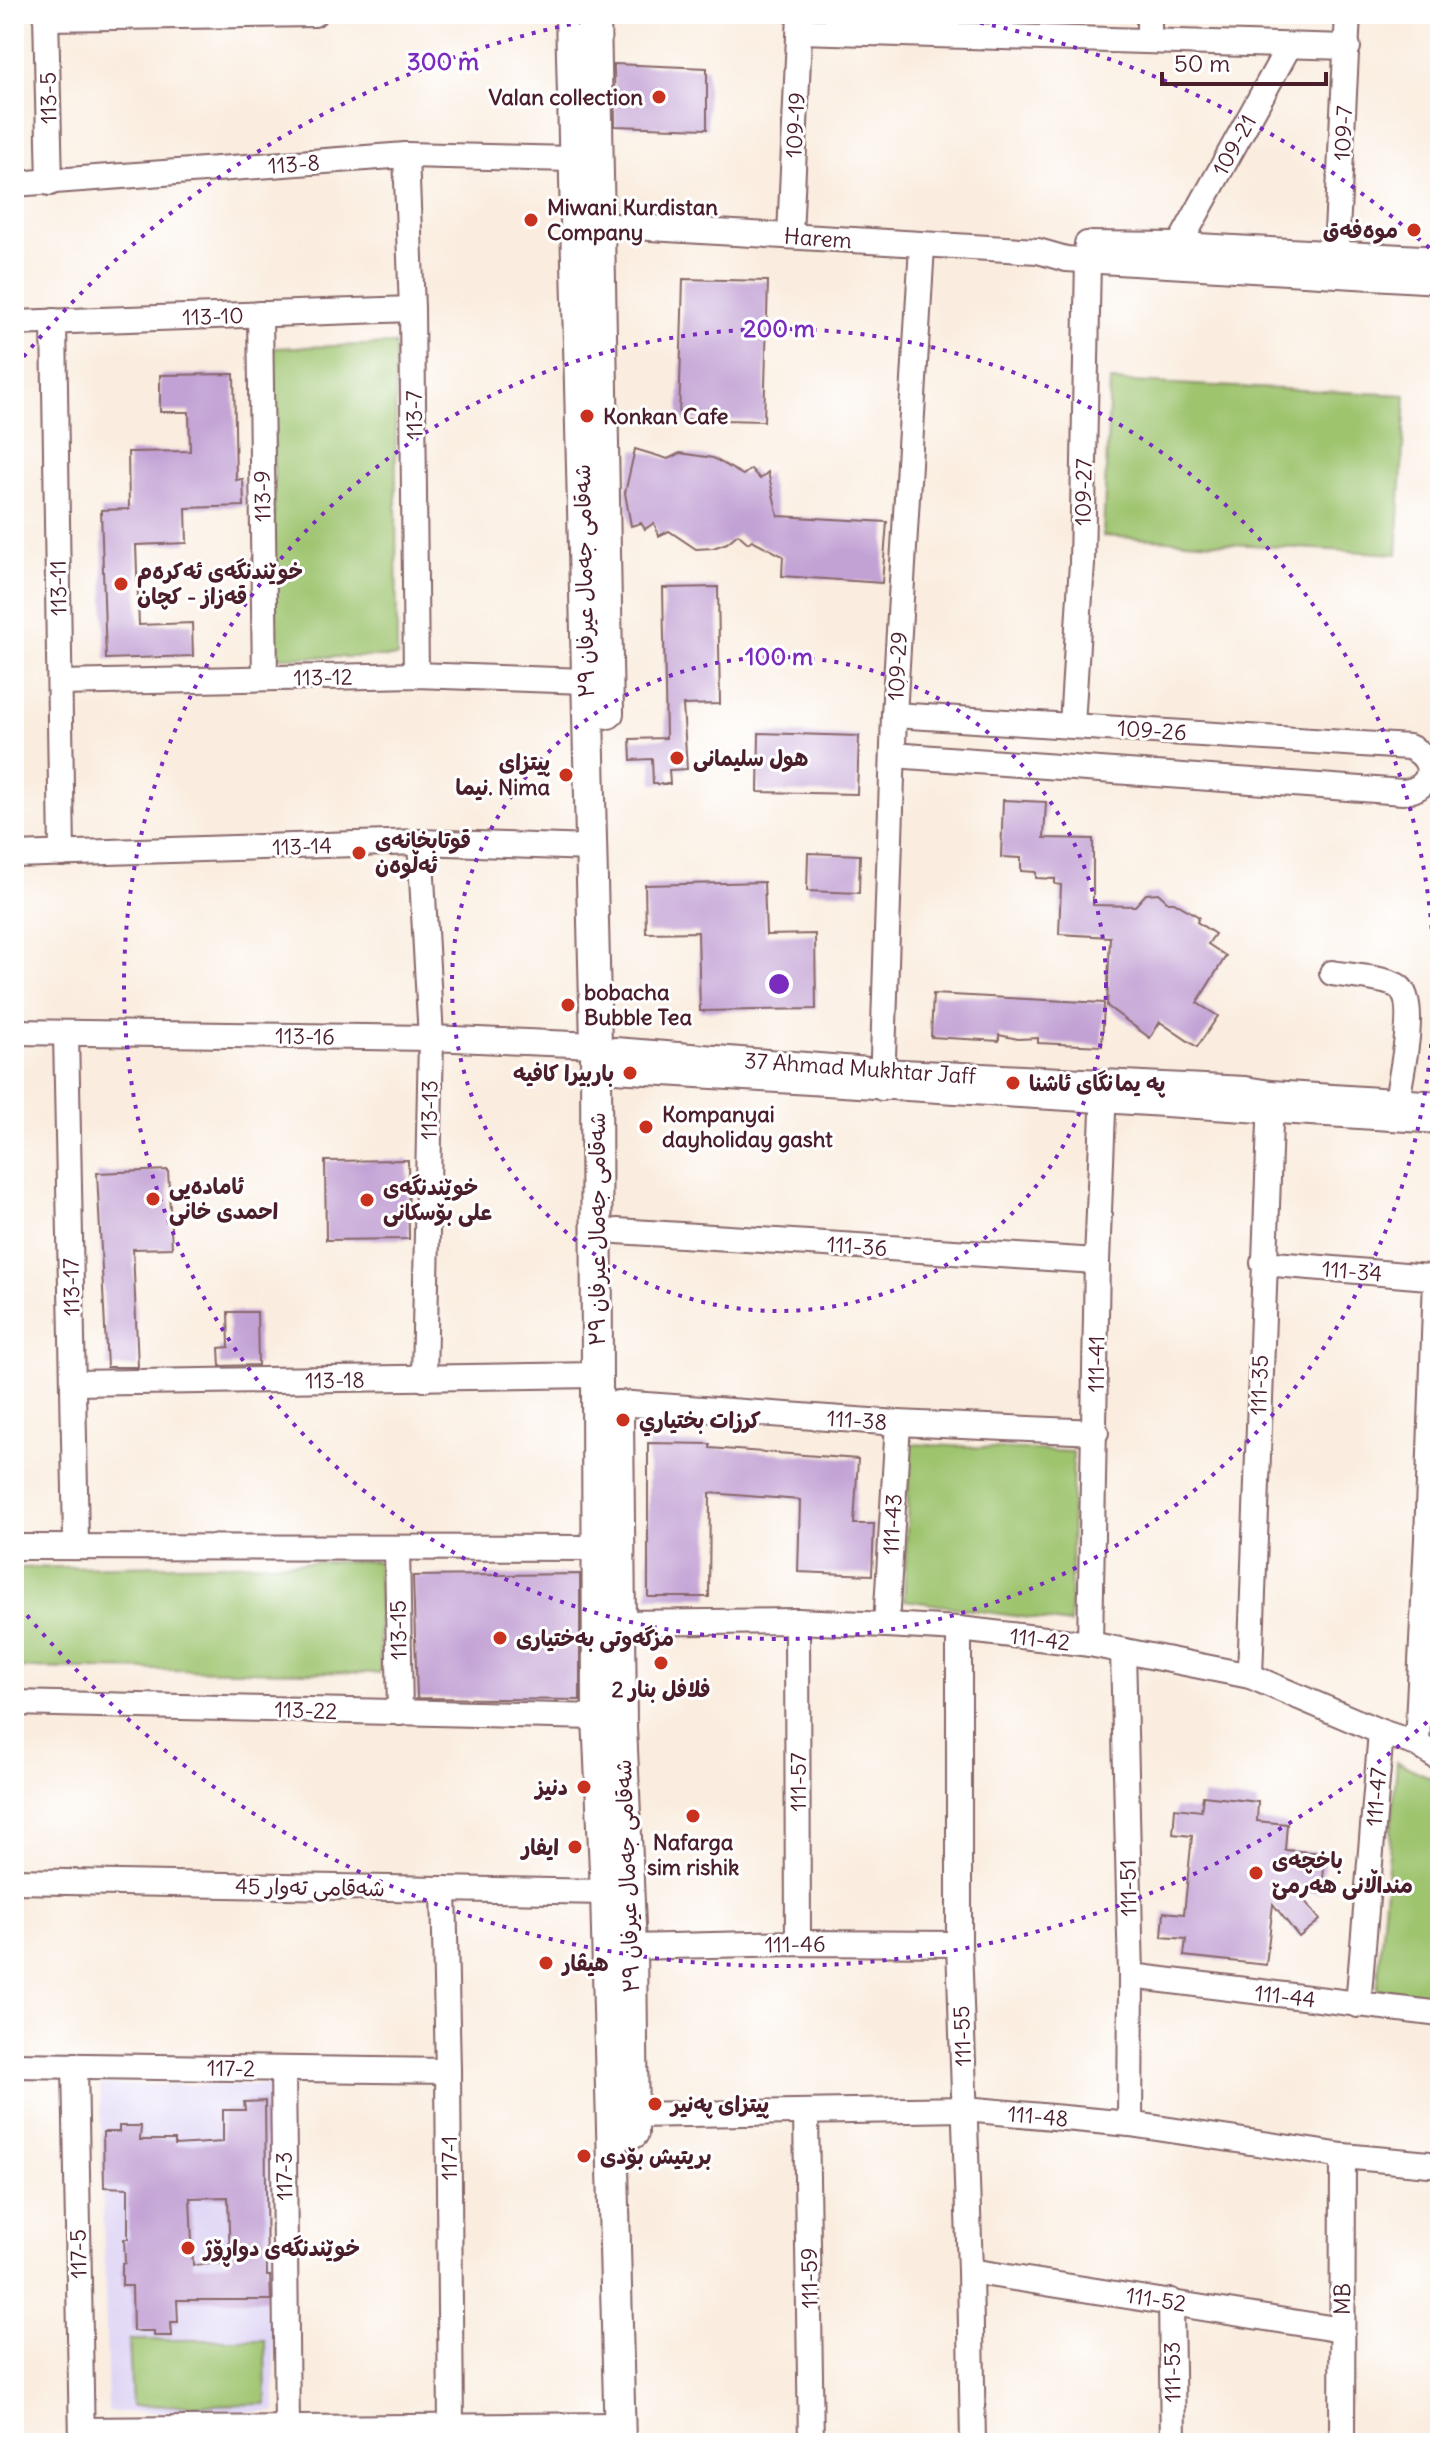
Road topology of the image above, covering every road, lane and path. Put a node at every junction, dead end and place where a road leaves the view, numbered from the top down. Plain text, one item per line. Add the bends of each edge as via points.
1 (259, 14) edge
2 (314, 14) edge
3 (571, 14) edge
4 (595, 14) edge
5 (1149, 14) edge
6 (1348, 14) edge
7 (46, 16) edge
8 (800, 22) edge
9 (986, 25) edge
10 (1149, 41) junction
11 (1289, 46) junction
12 (1348, 47) junction
13 (406, 155) junction
14 (573, 159) junction
15 (50, 183) junction
16 (14, 184) edge
17 (587, 226) junction
18 (790, 236) junction
19 (1179, 245) junction
20 (922, 246) junction
21 (1038, 251) junction
22 (1336, 252) junction
23 (1440, 259) edge
24 (1088, 260) junction
25 (1440, 281) edge
26 (412, 309) junction
27 (260, 314) junction
28 (54, 321) junction
29 (14, 323) edge
30 (416, 675) junction
31 (265, 678) junction
32 (586, 681) junction
33 (60, 683) junction
34 (894, 715) junction
35 (1072, 725) junction
36 (893, 755) junction
37 (420, 842) junction
38 (591, 848) junction
39 (62, 854) junction
40 (14, 855) edge
41 (1332, 973) dead end
42 (14, 1032) edge
43 (66, 1033) junction
44 (431, 1038) junction
45 (608, 1055) junction
46 (882, 1079) junction
47 (1104, 1092) junction
48 (1397, 1101) junction
49 (1271, 1102) junction
50 (1440, 1104) edge
51 (1440, 1121) edge
52 (617, 1231) junction
53 (1097, 1261) junction
54 (1263, 1263) junction
55 (1438, 1278) edge
56 (597, 1375) junction
57 (424, 1379) junction
58 (73, 1383) junction
59 (618, 1403) junction
60 (898, 1423) junction
61 (1096, 1432) junction
62 (76, 1541) dead end
63 (1434, 1544) edge
64 (14, 1547) edge
65 (397, 1548) junction
66 (598, 1548) junction
67 (797, 1621) junction
68 (620, 1623) junction
69 (886, 1625) junction
70 (959, 1629) junction
71 (1090, 1644) junction
72 (1123, 1651) junction
73 (1250, 1676) junction
74 (14, 1703) edge
75 (400, 1713) junction
76 (598, 1717) junction
77 (1381, 1732) junction
78 (1417, 1744) junction
79 (1440, 1759) edge
80 (14, 1881) edge
81 (444, 1889) junction
82 (606, 1892) junction
83 (798, 1943) junction
84 (959, 1944) junction
85 (631, 1947) junction
86 (1131, 1976) junction
87 (1358, 2005) junction
88 (1440, 2014) edge
89 (14, 2065) edge
90 (75, 2065) junction
91 (283, 2069) junction
92 (448, 2071) junction
93 (965, 2109) junction
94 (806, 2113) junction
95 (632, 2115) junction
96 (1130, 2124) junction
97 (1343, 2156) junction
98 (1440, 2165) edge
99 (970, 2271) junction
100 (1171, 2301) junction
101 (1342, 2330) junction
102 (451, 2426) junction
103 (287, 2427) junction
104 (82, 2436) edge
105 (626, 2437) edge
106 (811, 2443) edge
107 (973, 2443) edge
108 (1173, 2443) edge
109 (1342, 2443) edge

1 - 2 street
1 - 7 street
3 - 14 main road, شەقامی جەمال عیرفان ٣٩
4 - 17 main road, شەقامی جەمال عیرفان ٣٩
5 - 10 street
6 - 12 street, 109-7
7 - 15 street, 113-5
8 - 9 street
8 - 18 street, 109-19
9 - 10 street
10 - 11 street
11 - 12 street
11 - 19 street, 109-21
12 - 22 street, 109-7
13 - 14 street, 113-8
13 - 15 street, 113-8
13 - 26 street, 113-7
14 - 17 main road, شەقامی جەمال عیرفان ٣٩
15 - 16 street, 113-8
17 - 18 street, Harem
17 - 32 main road, شەقامی جەمال عیرفان ٣٩
17 - 45 main road, شەقامی جەمال عیرفان ٣٩
18 - 20 street, Harem
19 - 21 street, Harem via 1068,244
19 - 22 street, Harem
20 - 21 street, Harem
20 - 34 street, 109-29
21 - 24 street, Harem
22 - 23 street, Harem
24 - 25 street, Harem
24 - 35 street, 109-27 via 1082,563
26 - 27 street, 113-10
26 - 30 street, 113-7
27 - 28 street, 113-10
27 - 31 street, 113-9
28 - 29 street, 113-10
28 - 33 street, 113-11
30 - 31 street, 113-12
30 - 32 street, 113-12
31 - 33 street, 113-12
32 - 38 main road, شەقامی جەمال عیرفان ٣٩
33 - 39 street, 113-11
34 - 35 street, 109-26
34 - 36 street, 109-29
35 - 36 street, 109-26 via 1409,747 1428,761 1429,773 1415,791 1403,792
36 - 46 street, 109-29
37 - 38 street, 113-14
37 - 39 street, 113-14
37 - 44 street, 113-13
38 - 45 main road, شەقامی جەمال عیرفان ٣٩
39 - 40 street, 113-14
41 - 48 street via 1390,983 1406,997 1409,1016
42 - 43 street, 113-16
43 - 44 street, 113-16
43 - 58 street, 113-17
44 - 45 street, 113-16
44 - 57 street, 113-13
45 - 46 street, 37 Ahmad Mukhtar Jaff
45 - 52 main road, شەقامی جەمال عیرفان ٣٩
45 - 56 main road, شەقامی جەمال عیرفان ٣٩
46 - 47 street, 37 Ahmad Mukhtar Jaff
47 - 49 street, 37 Ahmad Mukhtar Jaff via 1245,1089
47 - 53 street, 111-41
48 - 49 street, 37 Ahmad Mukhtar Jaff
48 - 50 street, 37 Ahmad Mukhtar Jaff
49 - 51 street, 37 Ahmad Mukhtar Jaff
49 - 54 street, 111-35
52 - 53 street, 111-36
52 - 59 main road, شەقامی جەمال عیرفان ٣٩
53 - 61 street, 111-41
54 - 55 street, 111-34
54 - 73 street, 111-35
55 - 63 street
56 - 57 street, 113-18
56 - 66 main road, شەقامی جەمال عیرفان ٣٩
57 - 58 street, 113-18
58 - 62 street, 113-17
59 - 60 street, 111-38
59 - 68 main road, شەقامی جەمال عیرفان ٣٩
60 - 61 street, 111-38
60 - 69 street, 111-43
61 - 71 street, 111-41
63 - 78 street
64 - 65 street
65 - 66 street
65 - 75 street, 113-15
66 - 76 main road, شەقامی جەمال عیرفان ٣٩
67 - 68 street, 111-42
67 - 69 street, 111-42
67 - 83 street, 111-57
68 - 85 main road, شەقامی جەمال عیرفان ٣٩
69 - 70 street, 111-42
70 - 71 street, 111-42
70 - 84 street, 111-55
71 - 72 street, 111-42
72 - 73 street, 111-42
72 - 86 street, 111-51
73 - 77 street, 111-42
74 - 75 street, 113-22
75 - 76 street, 113-22
76 - 82 main road, شەقامی جەمال عیرفان ٣٩
77 - 78 street, 111-42
77 - 87 street, 111-47
78 - 79 street, 111-42
80 - 81 street, شەقامی تەوار 45
81 - 82 street, شەقامی تەوار 45
81 - 92 street, 117-1
82 - 105 main road, شەقامی جەمال عیرفان ٣٩
83 - 84 street, 111-46
83 - 85 street, 111-46
84 - 93 street, 111-55
85 - 95 main road, شەقامی جەمال عیرفان ٣٩
86 - 87 street, 111-44
86 - 96 street, 111-51
87 - 88 street, 111-44
89 - 90 street, 117-2
90 - 91 street, 117-2
90 - 104 street, 117-5
91 - 92 street, 117-2
91 - 103 street, 117-3
92 - 102 street, 117-1
93 - 94 street, 111-48
93 - 96 street, 111-48
93 - 99 street, 111-55
94 - 95 street, 111-48
94 - 106 street, 111-59
95 - 105 main road, شەقامی جەمال عیرفان ٣٩
96 - 97 street, 111-48
97 - 98 street, 111-48
97 - 101 street, MB
99 - 100 street, 111-52
99 - 107 street, 111-55
100 - 101 street, 111-52
100 - 108 street, 111-53
101 - 109 street, MB
102 - 103 street
102 - 105 street
103 - 104 street

